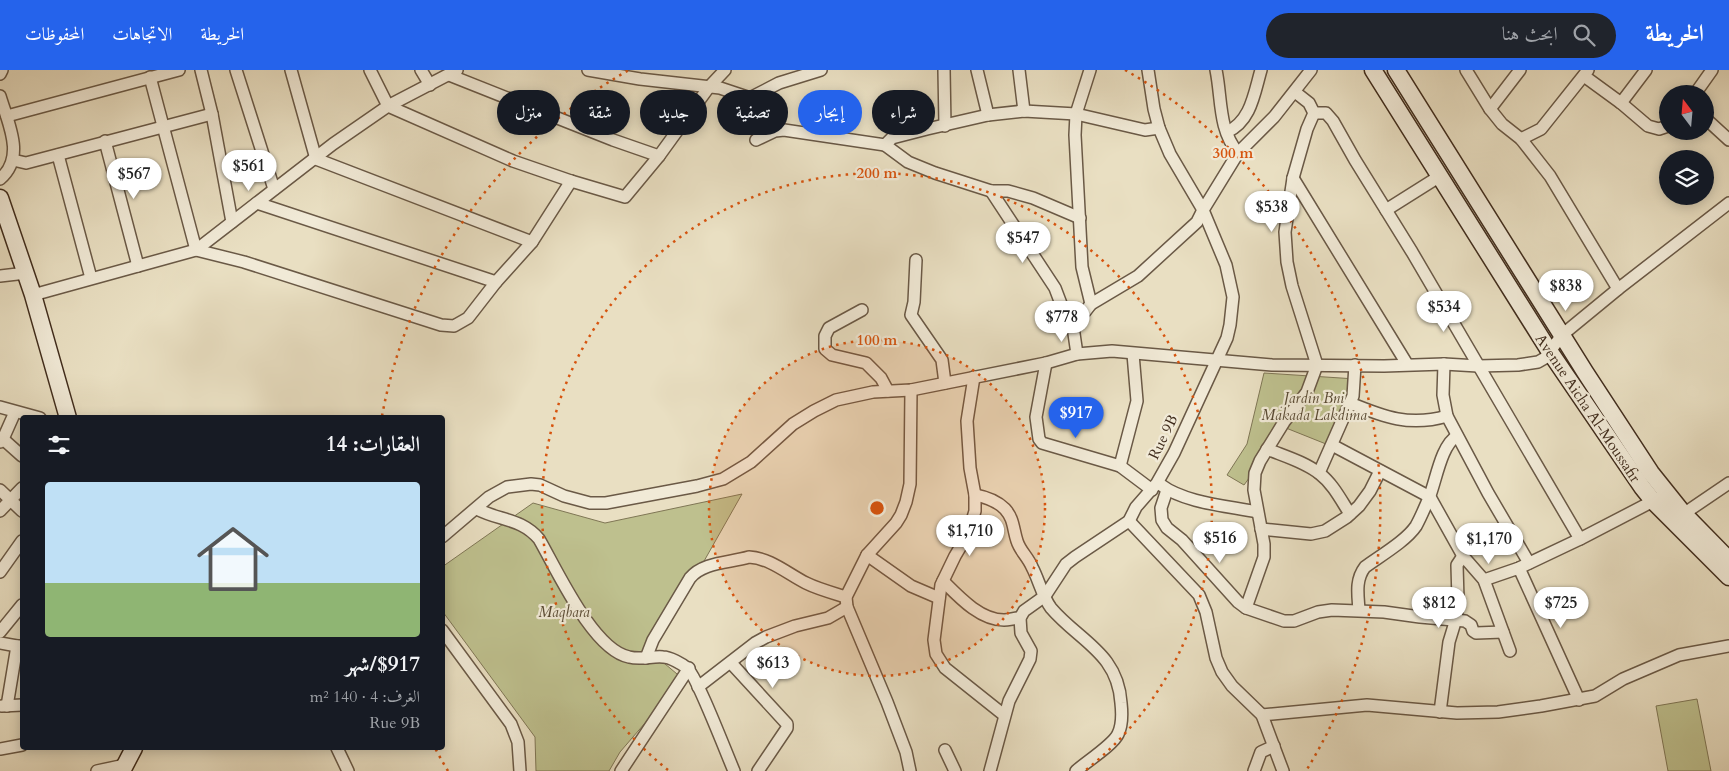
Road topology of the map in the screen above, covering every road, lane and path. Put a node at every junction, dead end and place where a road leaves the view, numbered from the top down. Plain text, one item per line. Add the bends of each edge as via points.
1 (2, 70) edge
2 (179, 70) edge
3 (201, 70) edge
4 (236, 70) edge
5 (291, 70) edge
6 (370, 70) edge
7 (421, 70) edge
8 (588, 70) edge
9 (726, 70) edge
10 (821, 70) edge
11 (944, 70) edge
12 (977, 70) edge
13 (1019, 70) edge
14 (1090, 70) edge
15 (1148, 70) edge
16 (1216, 70) edge
17 (1261, 70) edge
18 (1311, 70) edge
19 (1373, 70) edge
20 (1396, 70) edge
21 (1466, 70) edge
22 (1520, 70) edge
23 (1646, 70) edge
24 (1712, 70) edge
25 (453, 73) edge
26 (1586, 73) edge
27 (0, 74) edge
28 (150, 77) junction
29 (1701, 85) edge
30 (430, 86) junction
31 (709, 87) junction
32 (1295, 92) junction
33 (0, 96) edge
34 (1621, 103) junction
35 (388, 106) junction
36 (1490, 109) junction
37 (1024, 111) junction
38 (1314, 113) junction
39 (212, 114) junction
40 (1076, 114) junction
41 (988, 115) junction
42 (7, 116) junction
43 (1246, 118) junction
44 (163, 126) junction
45 (945, 126) junction
46 (1714, 126) edge
47 (1659, 127) edge
48 (1158, 128) junction
49 (1261, 130) junction
50 (1227, 132) junction
51 (1521, 139) junction
52 (756, 140) dead end
53 (1729, 140) edge
54 (105, 141) junction
55 (885, 145) junction
56 (1238, 153) junction
57 (58, 155) junction
58 (659, 156) junction
59 (316, 159) junction
60 (13, 160) junction
61 (1440, 176) junction
62 (1293, 178) junction
63 (0, 179) edge
64 (571, 181) junction
65 (274, 189) junction
66 (991, 191) junction
67 (0, 198) edge
68 (257, 203) junction
69 (1729, 203) edge
70 (1203, 210) junction
71 (1386, 210) junction
72 (1080, 218) junction
73 (232, 222) junction
74 (532, 242) junction
75 (196, 250) junction
76 (916, 260) dead end
77 (138, 266) junction
78 (26, 274) junction
79 (0, 276) edge
80 (91, 278) junction
81 (496, 282) junction
82 (1618, 289) junction
83 (34, 294) junction
84 (1091, 304) junction
85 (862, 310) dead end
86 (1073, 327) junction
87 (1562, 335) junction
88 (1550, 352) junction
89 (1078, 354) junction
90 (1133, 354) junction
91 (1215, 361) junction
92 (1046, 363) junction
93 (1407, 364) junction
94 (1444, 364) junction
95 (1317, 365) junction
96 (1355, 365) junction
97 (1478, 366) junction
98 (974, 377) junction
99 (945, 383) junction
100 (911, 390) junction
101 (888, 391) junction
102 (1350, 403) junction
103 (0, 407) edge
104 (15, 412) junction
105 (28, 415) edge
106 (67, 415) edge
107 (1447, 416) junction
108 (1457, 436) junction
109 (2, 440) edge
110 (1332, 445) junction
111 (1267, 449) junction
112 (20, 454) edge
113 (1120, 466) junction
114 (1380, 471) junction
115 (1319, 473) junction
116 (1729, 483) edge
117 (1159, 488) junction
118 (0, 490) edge
119 (20, 490) edge
120 (975, 495) junction
121 (1430, 497) junction
122 (1660, 497) junction
123 (11, 500) junction
124 (20, 509) edge
125 (477, 509) junction
126 (0, 511) edge
127 (1257, 512) junction
128 (1350, 514) junction
129 (1678, 517) junction
130 (1129, 521) junction
131 (1261, 529) junction
132 (445, 535) edge
133 (1580, 539) junction
134 (20, 544) edge
135 (867, 554) junction
136 (1463, 556) junction
137 (1524, 565) junction
138 (0, 572) edge
139 (1729, 572) edge
140 (1484, 580) junction
141 (944, 581) junction
142 (1045, 596) junction
143 (939, 598) junction
144 (847, 602) junction
145 (20, 607) edge
146 (1246, 608) junction
147 (1359, 610) junction
148 (1020, 618) junction
149 (1456, 619) junction
150 (0, 632) edge
151 (1502, 632) junction
152 (445, 634) edge
153 (0, 643) edge
154 (20, 646) edge
155 (1729, 646) edge
156 (1510, 651) dead end
157 (646, 658) junction
158 (731, 663) junction
159 (18, 668) edge
160 (689, 668) junction
161 (698, 688) junction
162 (1580, 700) junction
163 (20, 705) edge
164 (4, 706) edge
165 (1440, 712) junction
166 (1004, 715) junction
167 (1262, 715) junction
168 (20, 745) edge
169 (1274, 746) junction
170 (0, 749) edge
171 (133, 750) edge
172 (339, 750) edge
173 (945, 750) dead end
174 (124, 768) edge
175 (98, 771) edge
176 (348, 771) edge
177 (520, 771) edge
178 (620, 771) edge
179 (734, 771) edge
180 (758, 771) edge
181 (910, 771) edge
182 (955, 771) edge
183 (990, 771) edge
184 (1076, 771) edge
185 (1254, 771) edge
186 (1283, 771) edge

1 - 27 street
2 - 28 street
3 - 39 street
4 - 65 street
5 - 59 street
6 - 35 street
7 - 30 street
8 - 31 street
9 - 31 street
10 - 31 street via 779,83 752,97
11 - 45 street
12 - 41 street
13 - 37 street
14 - 40 street
15 - 48 street, Rue 9B
16 - 50 street via 1222,119
17 - 43 street
18 - 32 street
19 - 61 main road, Avenue Aicha Al-Moussafir
20 - 87 main road, Avenue Aicha Al-Moussafir
21 - 36 street
22 - 36 street
23 - 34 street
24 - 29 street
25 - 30 street
25 - 58 street
26 - 34 street
26 - 51 street via 1541,129
28 - 42 street
28 - 44 street
30 - 35 street
31 - 58 street
32 - 38 street via 1309,103
32 - 49 street
33 - 42 street
34 - 47 street via 1648,126
35 - 59 street
35 - 64 street via 488,152
36 - 51 street
37 - 40 street
37 - 41 street
38 - 62 street
38 - 71 street via 1326,113 1333,121
39 - 44 street
39 - 73 street
40 - 48 street via 1138,130
40 - 72 street
41 - 45 street
42 - 60 street via 13,140
43 - 49 street
43 - 50 street
44 - 54 street
44 - 75 street
45 - 55 street via 892,138
46 - 53 street
48 - 70 street, Rue 9B
49 - 56 street
50 - 56 street
51 - 82 street via 1550,176
52 - 55 street via 784,130
54 - 57 street
54 - 77 street
55 - 66 street via 908,162
56 - 70 street
57 - 60 street via 26,163
57 - 80 street
58 - 64 street via 625,197
59 - 65 street
59 - 74 street
60 - 63 street
61 - 71 street
61 - 88 main road, Avenue Aicha Al-Moussafir
62 - 93 street
62 - 95 street via 1286,232 1287,262
64 - 74 street
65 - 68 street
66 - 72 street via 1008,191 1034,198
66 - 86 street via 1055,288
67 - 78 main road
68 - 73 street
68 - 81 street
69 - 82 street
70 - 84 street via 1197,222 1138,276
70 - 91 street, Rue 9B via 1226,265 1233,297 1227,338
71 - 97 street
72 - 84 street via 1082,268
73 - 75 street
74 - 81 street
75 - 77 street
75 - 81 street via 449,326 468,318
76 - 99 street via 911,315 942,360
77 - 80 street
78 - 79 street
78 - 83 main road
80 - 83 street
82 - 87 street
83 - 106 main road
84 - 86 street
85 - 101 street via 829,328 825,349 832,355 866,363 881,378
86 - 89 street
87 - 88 street
87 - 122 main road, Avenue Aicha Al-Moussafir via 1651,474
88 - 97 street via 1545,358 1530,364
88 - 122 main road, Avenue Aicha Al-Moussafir via 1642,488
89 - 90 street via 1112,351
89 - 92 street
90 - 91 street
90 - 113 street via 1137,401
91 - 95 street
91 - 117 street, Rue 9B
92 - 98 street
92 - 113 street via 1036,417 1039,439 1042,443
93 - 94 street
93 - 96 street
94 - 97 street
94 - 107 street via 1443,394
95 - 96 street
95 - 111 street via 1307,392
96 - 102 street
97 - 133 street
98 - 99 street
98 - 120 street via 967,421
99 - 100 street
100 - 101 street
100 - 135 street via 910,484 906,502 896,523
101 - 125 street via 836,400 814,411 793,424 751,462 723,479 606,503 590,503 531,484 507,487 489,497
102 - 107 street via 1395,420 1423,421
102 - 110 street
103 - 104 street
104 - 105 street
104 - 109 street
107 - 108 street
108 - 121 street via 1451,439
108 - 137 street
109 - 112 street
110 - 114 street
110 - 115 street
111 - 115 street
111 - 127 street via 1255,473
113 - 117 street
114 - 121 street
114 - 128 street via 1370,491
115 - 128 street
116 - 129 street
117 - 127 street via 1197,500
117 - 130 street, Rue 9B via 1136,507
117 - 146 street via 1162,520 1167,528
118 - 123 street
119 - 123 street
120 - 141 street via 973,521
120 - 142 street via 988,497 1004,507 1011,517 1021,552 1031,564
121 - 136 street
121 - 147 street via 1408,535 1360,573 1357,584
122 - 129 main road, Avenue Aicha Al-Moussafir
122 - 133 street
123 - 124 street
123 - 126 street
125 - 132 street
125 - 157 street via 520,524 534,534 594,631 618,654
127 - 131 street
128 - 131 street via 1326,531 1311,534
129 - 139 main road, Avenue Aicha Al-Moussafir
130 - 142 street, Rue 9B via 1066,564
130 - 167 street via 1199,595 1222,672
131 - 146 street via 1264,557
133 - 137 street
134 - 138 street
135 - 143 street via 911,586
135 - 144 street
136 - 140 street
136 - 149 street via 1458,565
137 - 140 street
137 - 162 street
140 - 151 street
141 - 143 street
141 - 148 street via 978,612 1003,620
142 - 148 street, Rue 9B via 1024,611
142 - 184 street via 1050,606 1102,655 1116,680 1121,702 1118,734
143 - 166 street via 934,640 936,654 945,668
144 - 157 street via 756,557 705,566 690,578 653,640
144 - 158 street via 828,618 766,637
144 - 181 street via 906,752
145 - 150 street
146 - 147 street via 1284,621 1326,611
147 - 149 street
148 - 166 street via 1021,633 1031,651 1030,658
149 - 151 street via 1470,623 1476,633
149 - 165 street via 1449,642
151 - 156 street
152 - 177 street via 514,731 520,752
153 - 154 street
154 - 159 street
155 - 162 street via 1679,656
157 - 160 street via 665,656
158 - 161 street
158 - 180 street via 786,723 787,728
159 - 164 street
160 - 161 street
160 - 178 street
161 - 179 street
162 - 165 street via 1498,712
163 - 164 street
165 - 167 street via 1367,706
166 - 183 street
167 - 169 street
168 - 170 street
169 - 185 street via 1261,752
169 - 186 street
171 - 174 main road
172 - 176 street
173 - 182 street
174 - 175 street

